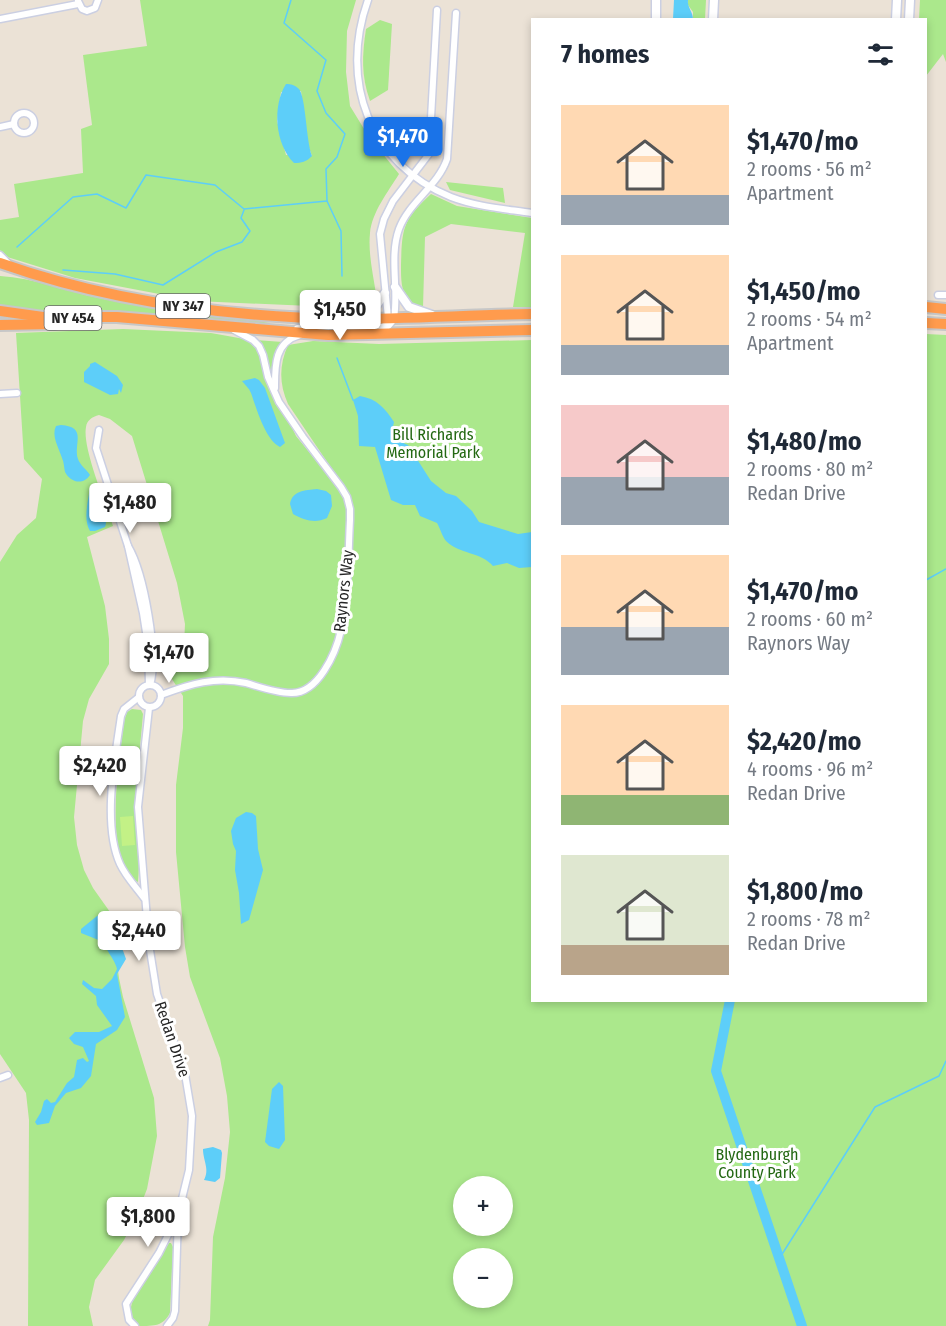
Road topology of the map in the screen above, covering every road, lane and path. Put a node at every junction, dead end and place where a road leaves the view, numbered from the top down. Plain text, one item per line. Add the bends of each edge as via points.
1 (98, 0) edge
2 (368, 0) edge
3 (656, 0) edge
4 (714, 0) edge
5 (897, 0) edge
6 (910, 0) edge
7 (78, 2) edge
8 (437, 10) dead end
9 (456, 13) dead end
10 (656, 18) edge
11 (713, 18) edge
12 (896, 18) edge
13 (909, 18) edge
14 (0, 19) edge
15 (14, 124) dead end
16 (0, 127) edge
17 (412, 176) junction
18 (429, 186) junction
19 (531, 213) edge
20 (0, 255) edge
21 (0, 263) edge
22 (11, 267) junction
23 (0, 272) edge
24 (42, 278) junction
25 (395, 287) junction
26 (385, 293) junction
27 (938, 295) dead end
28 (946, 295) edge
29 (928, 307) edge
30 (946, 309) edge
31 (0, 311) edge
32 (531, 314) edge
33 (438, 316) junction
34 (348, 319) junction
35 (391, 320) junction
36 (146, 321) junction
37 (927, 323) edge
38 (946, 324) edge
39 (0, 325) edge
40 (229, 327) junction
41 (531, 330) edge
42 (277, 331) junction
43 (309, 334) junction
44 (406, 334) junction
45 (275, 392) junction
46 (0, 393) edge
47 (17, 393) dead end
48 (99, 430) dead end
49 (150, 685) junction
50 (161, 694) junction
51 (139, 697) junction
52 (149, 708) junction
53 (145, 898) junction
54 (8, 1075) dead end
55 (0, 1078) edge
56 (178, 1215) junction
57 (135, 1326) edge
58 (167, 1326) edge

1 - 7 street via 90,11 81,9
2 - 17 street via 357,54 361,99 381,141
3 - 10 street
4 - 11 street
5 - 12 street
6 - 13 street
7 - 14 street
8 - 17 street via 429,154
9 - 18 street via 448,156
15 - 16 street
17 - 18 street
17 - 26 street via 393,201 380,234
18 - 19 street via 467,202
18 - 25 street via 399,229
20 - 22 street
21 - 22 highway
22 - 24 highway
23 - 24 highway, NY 347
24 - 34 highway, NY 347 via 178,305
25 - 33 street via 409,307
25 - 35 street
26 - 34 street via 374,309
26 - 35 street
27 - 28 street
29 - 30 highway
31 - 36 highway, NY 454 via 43,317
32 - 33 highway, NY 347
33 - 35 highway, NY 347
34 - 35 highway, NY 347
35 - 42 street via 382,328
35 - 44 street via 395,330
36 - 39 highway, NY 347
36 - 40 highway, NY 347
37 - 38 highway
40 - 42 highway, NY 347
40 - 45 street, Raynors Way via 259,346
41 - 44 highway, NY 347
42 - 43 highway, NY 347
43 - 44 highway, NY 347
43 - 45 street via 290,339 279,351
45 - 50 street, Raynors Way via 341,487 350,509 345,598 338,641 319,679 298,692 284,693 220,679
46 - 47 street
48 - 49 street via 96,448 141,591 153,670
49 - 50 street
49 - 51 street, Redan Drive via 141,690
50 - 52 street via 158,704
51 - 52 street
51 - 53 street, Redan Drive via 121,716 112,822 119,862
52 - 53 street, Redan Drive via 138,807
53 - 56 street, Redan Drive via 153,975 181,1058 191,1105 189,1170
54 - 55 street
56 - 57 street, Redan Drive via 126,1304 129,1320
56 - 58 street, Redan Drive via 175,1311

